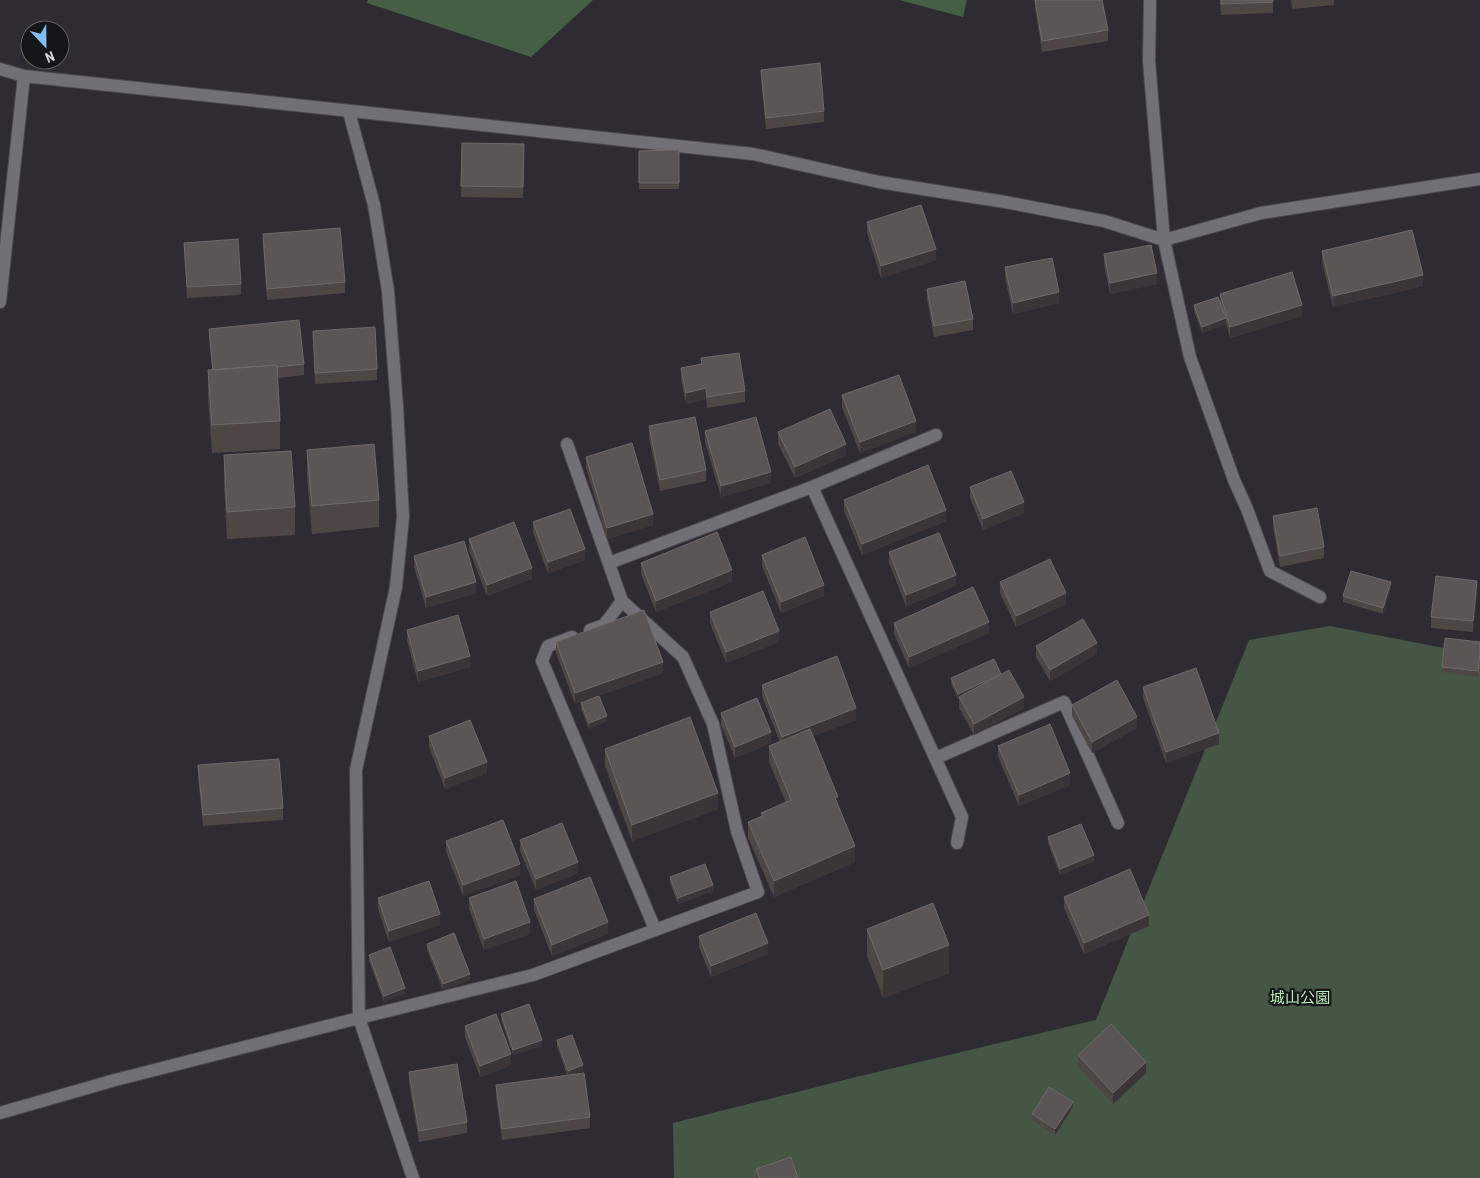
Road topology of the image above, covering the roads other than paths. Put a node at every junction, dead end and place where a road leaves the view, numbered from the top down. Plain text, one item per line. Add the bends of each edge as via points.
1 (1150, 0) edge
2 (0, 69) edge
3 (24, 76) junction
4 (349, 112) junction
5 (1480, 179) edge
6 (1164, 240) junction
7 (0, 302) edge
8 (936, 435) dead end
9 (567, 444) dead end
10 (812, 487) junction
11 (609, 563) junction
12 (1320, 596) dead end
13 (622, 601) junction
14 (936, 758) junction
15 (1118, 823) dead end
16 (957, 843) dead end
17 (655, 929) junction
18 (359, 1018) junction
19 (0, 1113) edge
20 (414, 1178) edge

1 - 6 street via 1149,61
2 - 3 street
3 - 4 street
3 - 7 street
4 - 6 street via 753,154 879,182 1104,221
4 - 18 street via 374,205 388,291 403,517 396,588 356,770
5 - 6 street via 1261,213
6 - 12 street via 1190,357 1270,571
8 - 10 street
9 - 11 street
10 - 11 street
10 - 14 street
11 - 13 street
13 - 17 street via 604,625 548,646 542,661
13 - 17 street via 683,657 713,724 738,831 758,892
14 - 15 street via 1064,702
14 - 16 street via 962,817
17 - 18 street via 533,975
18 - 19 street
18 - 20 street

